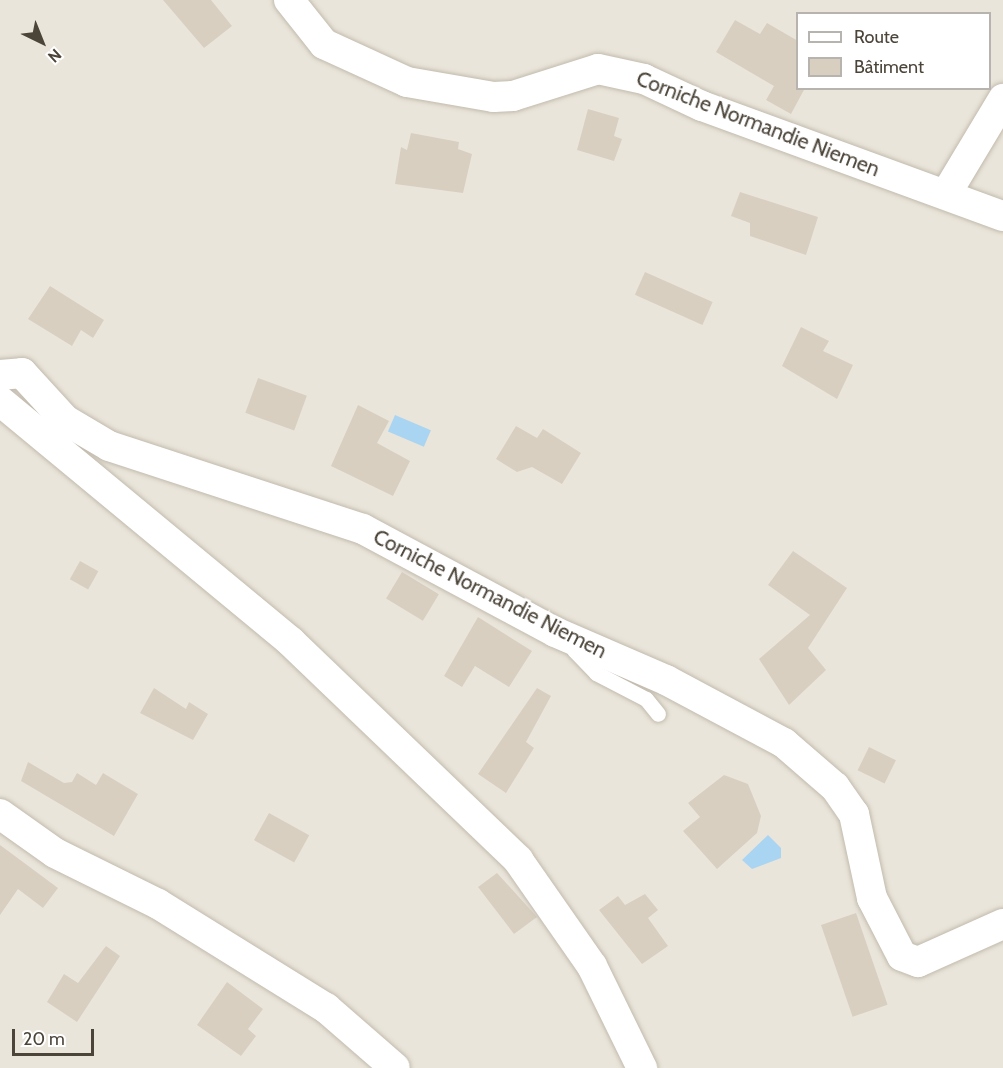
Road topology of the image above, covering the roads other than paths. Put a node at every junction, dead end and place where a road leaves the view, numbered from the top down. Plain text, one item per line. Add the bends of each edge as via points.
1 (289, 0) edge
2 (1003, 99) edge
3 (946, 194) junction
4 (1003, 216) edge
5 (1, 372) edge
6 (0, 400) edge
7 (576, 641) junction
8 (658, 714) dead end
9 (0, 814) edge
10 (1003, 924) edge
11 (395, 1068) edge
12 (642, 1068) edge

1 - 3 street, Corniche Normandie Niemen via 324,44 406,82 513,96 598,69 644,78 702,106
2 - 3 street
3 - 4 street, Corniche Normandie Niemen
5 - 7 street, Corniche Normandie Niemen via 22,373 65,420 109,447 363,529
6 - 12 street via 291,642 518,860 592,966
7 - 8 lane via 574,650 582,661 646,699
7 - 10 street, Corniche Normandie Niemen via 666,680 784,743 812,764 854,814 872,898 902,956 918,962
9 - 11 street via 55,853 158,904 317,1002

